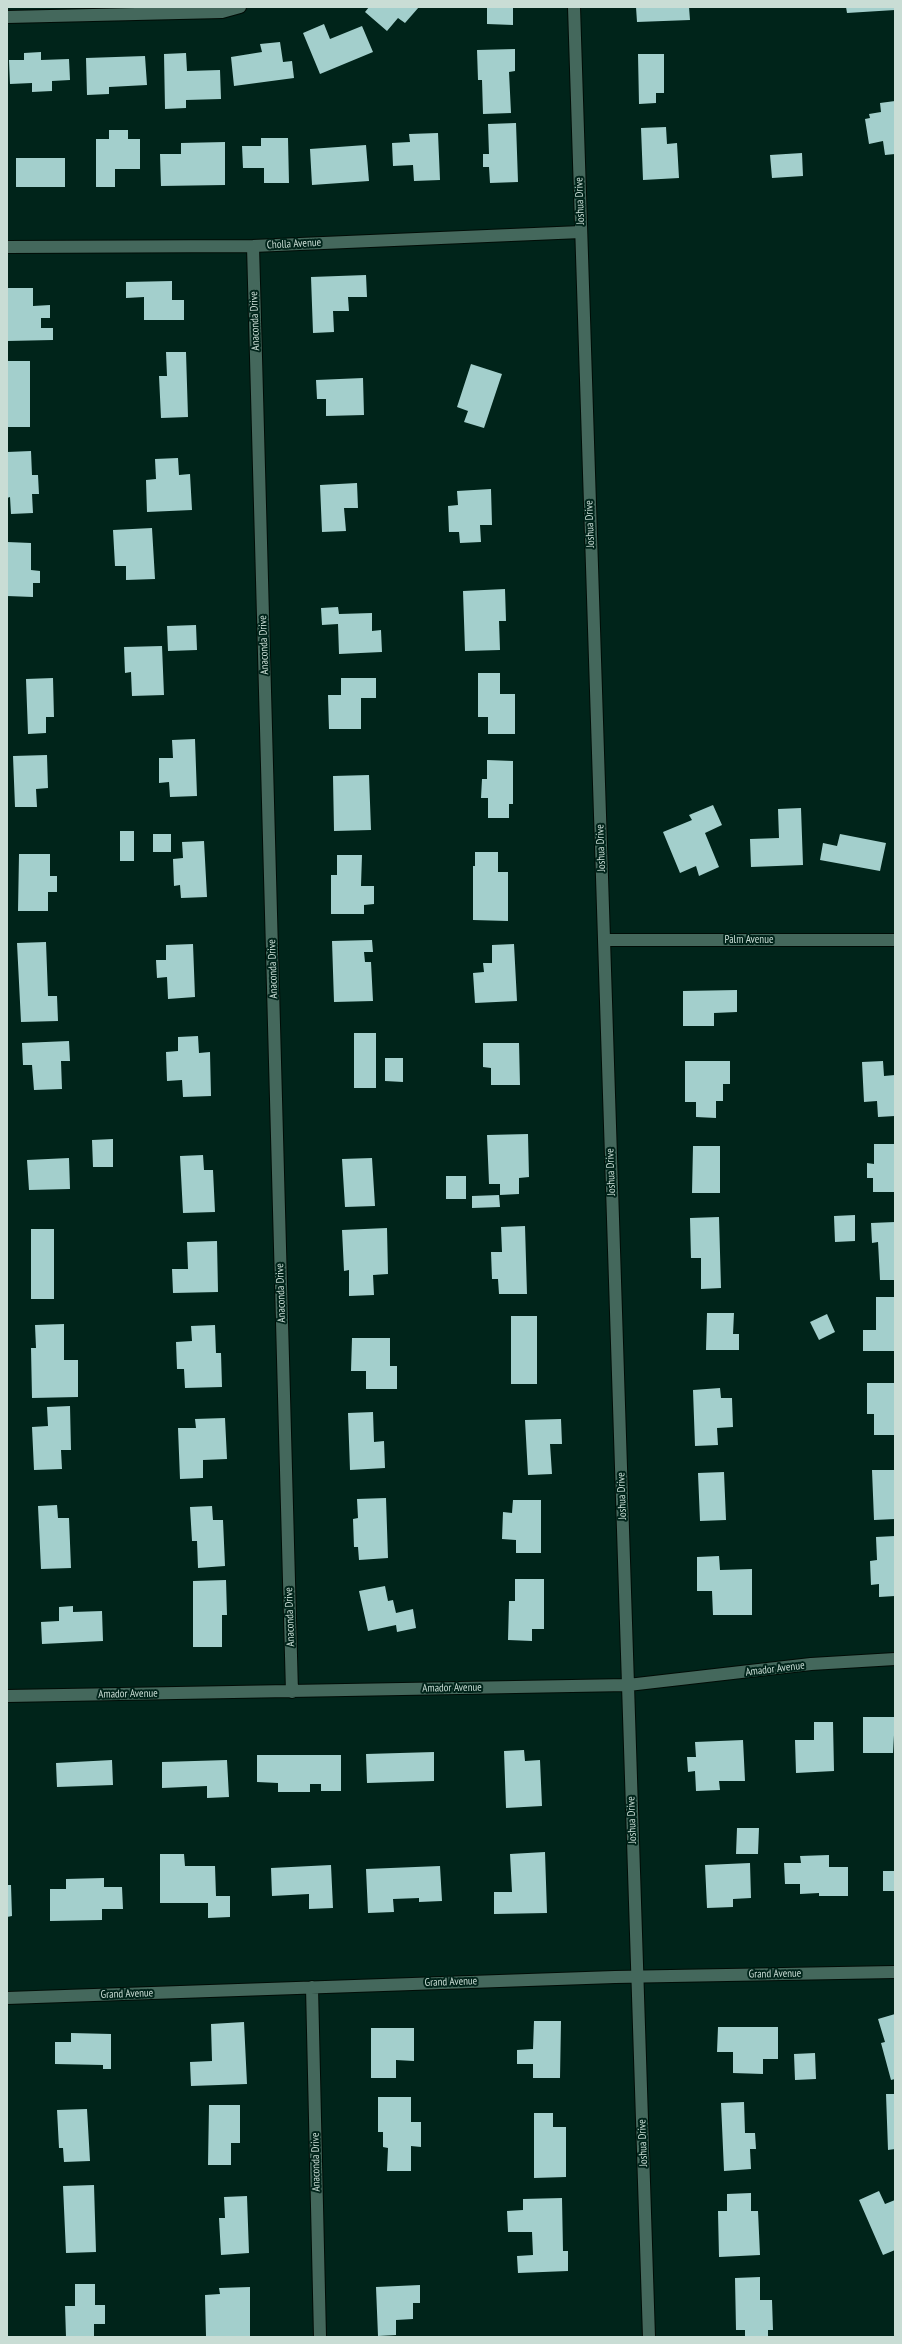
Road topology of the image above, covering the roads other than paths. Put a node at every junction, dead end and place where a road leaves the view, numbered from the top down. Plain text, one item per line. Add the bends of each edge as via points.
1 (240, 7) edge
2 (574, 7) edge
3 (125, 11) edge
4 (7, 17) edge
5 (581, 232) junction
6 (253, 246) junction
7 (7, 247) edge
8 (604, 940) junction
9 (895, 940) edge
10 (895, 1659) edge
11 (628, 1685) junction
12 (292, 1692) junction
13 (7, 1696) edge
14 (895, 1972) edge
15 (637, 1976) junction
16 (312, 1987) junction
17 (7, 1998) edge
18 (320, 2337) edge
19 (649, 2337) edge

1 - 3 street via 222,12
2 - 5 street, Joshua Drive
3 - 4 street
5 - 6 street, Cholla Avenue
5 - 8 street, Joshua Drive
6 - 7 street, Cholla Avenue
6 - 12 street, Anaconda Drive
8 - 9 street, Palm Avenue
8 - 11 street, Joshua Drive
10 - 11 street, Amador Avenue via 812,1664
11 - 12 street, Amador Avenue
11 - 15 street, Joshua Drive
12 - 13 street, Amador Avenue
14 - 15 street, Grand Avenue
15 - 16 street, Grand Avenue
15 - 19 street, Joshua Drive
16 - 17 street, Grand Avenue
16 - 18 street, Anaconda Drive

